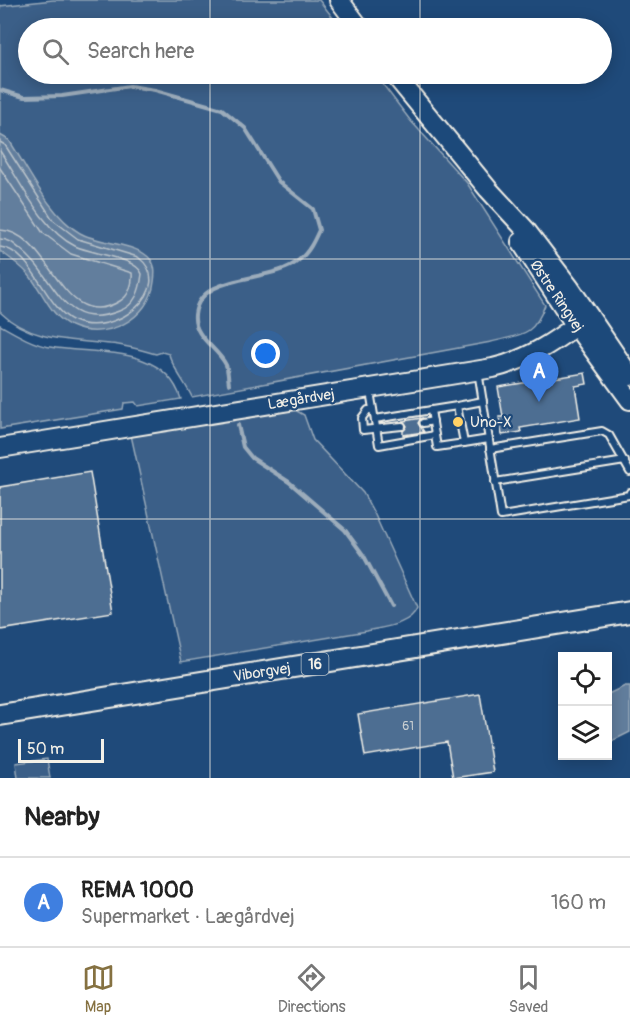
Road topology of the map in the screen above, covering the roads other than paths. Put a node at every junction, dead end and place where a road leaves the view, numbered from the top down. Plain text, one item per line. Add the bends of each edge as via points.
1 (339, 0) edge
2 (352, 18) edge
3 (402, 84) edge
4 (582, 321) junction
5 (478, 371) junction
6 (630, 376) edge
7 (370, 388) junction
8 (630, 400) edge
9 (483, 401) junction
10 (457, 405) junction
11 (373, 410) junction
12 (431, 410) junction
13 (375, 419) junction
14 (433, 421) junction
15 (423, 423) dead end
16 (402, 426) dead end
17 (377, 430) junction
18 (435, 435) junction
19 (489, 438) junction
20 (464, 443) junction
21 (0, 448) edge
22 (490, 449) junction
23 (625, 461) junction
24 (630, 472) edge
25 (495, 482) junction
26 (630, 492) edge
27 (630, 612) edge
28 (0, 715) edge

1 - 2 street
3 - 4 street, Østre Ringvej via 525,229
4 - 5 street, Lægårdvej via 542,351 518,362
4 - 6 street, Østre Ringvej
4 - 8 street, Østre Ringvej
5 - 7 street, Lægårdvej
5 - 9 lane
7 - 11 lane
7 - 21 street, Lægårdvej
9 - 10 lane
9 - 19 lane
10 - 12 lane
10 - 20 lane
11 - 13 lane
11 - 17 lane via 362,418 363,430
12 - 13 lane
12 - 14 lane
13 - 17 lane
14 - 15 lane
14 - 18 lane
16 - 17 lane
17 - 18 lane via 379,445
18 - 20 lane via 437,447
19 - 20 lane
19 - 22 lane
22 - 23 lane via 602,431 609,435
22 - 25 lane
23 - 24 lane
23 - 25 lane
25 - 26 lane via 501,516
27 - 28 main road, Viborgvej / 16

